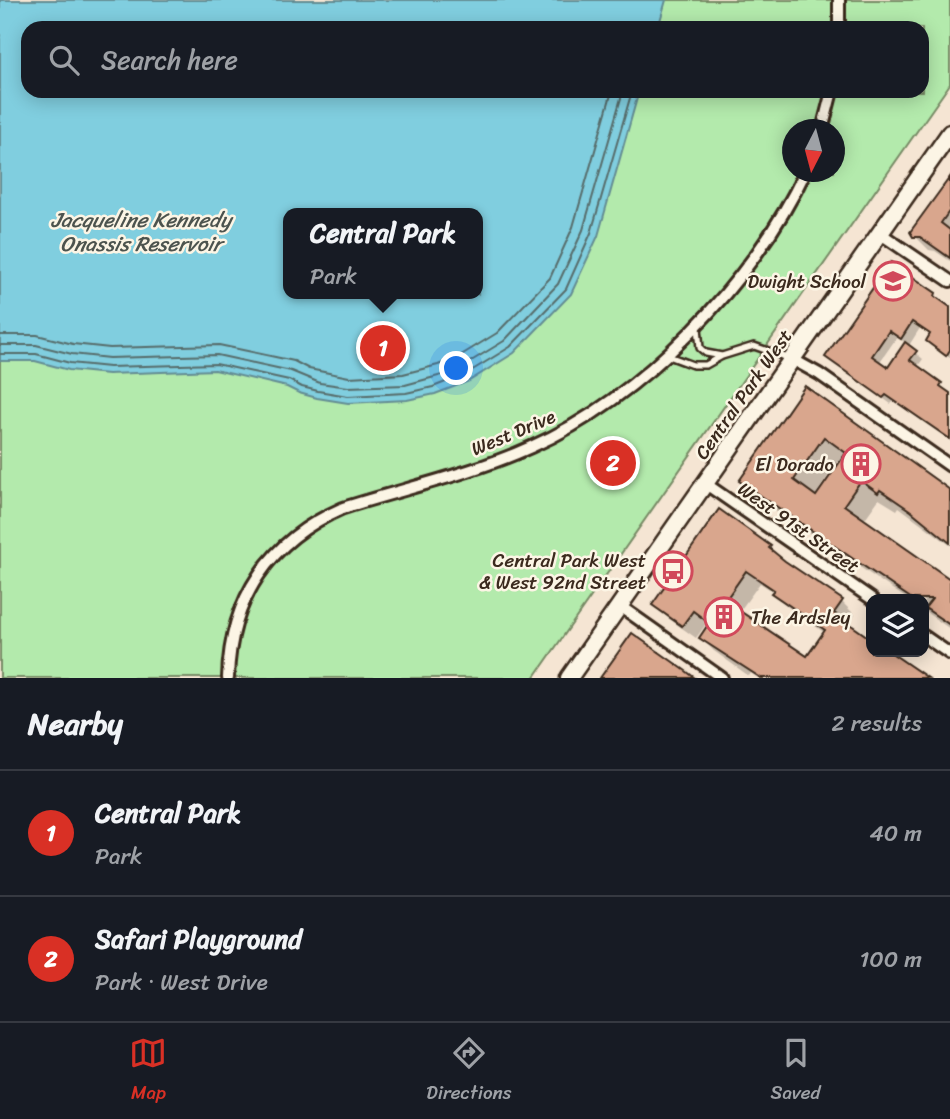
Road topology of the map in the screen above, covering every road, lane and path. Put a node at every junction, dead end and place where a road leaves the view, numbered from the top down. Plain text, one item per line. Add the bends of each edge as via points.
1 (839, 0) edge
2 (839, 21) edge
3 (830, 98) edge
4 (825, 119) edge
5 (950, 133) edge
6 (799, 182) edge
7 (881, 234) junction
8 (950, 281) edge
9 (699, 321) junction
10 (666, 355) junction
11 (722, 356) junction
12 (792, 359) junction
13 (950, 466) edge
14 (706, 484) junction
15 (866, 595) edge
16 (620, 606) junction
17 (929, 639) edge
18 (950, 654) edge
19 (228, 678) edge
20 (569, 678) edge
21 (722, 678) edge

1 - 2 street
3 - 4 street
5 - 7 main road, Central Park West
6 - 9 street, West Drive via 754,256
7 - 8 street
7 - 12 main road, Central Park West
9 - 10 street, West Drive
9 - 11 lane via 700,348 706,354
10 - 11 lane via 700,365
10 - 19 street, West Drive via 591,415 533,447 343,508 295,535 264,567 244,600 230,642
11 - 12 lane via 754,346
12 - 13 street
12 - 14 main road, Central Park West
14 - 15 street, West 91st Street
14 - 16 main road, Central Park West
16 - 20 main road, Central Park West
16 - 21 street
17 - 18 street

